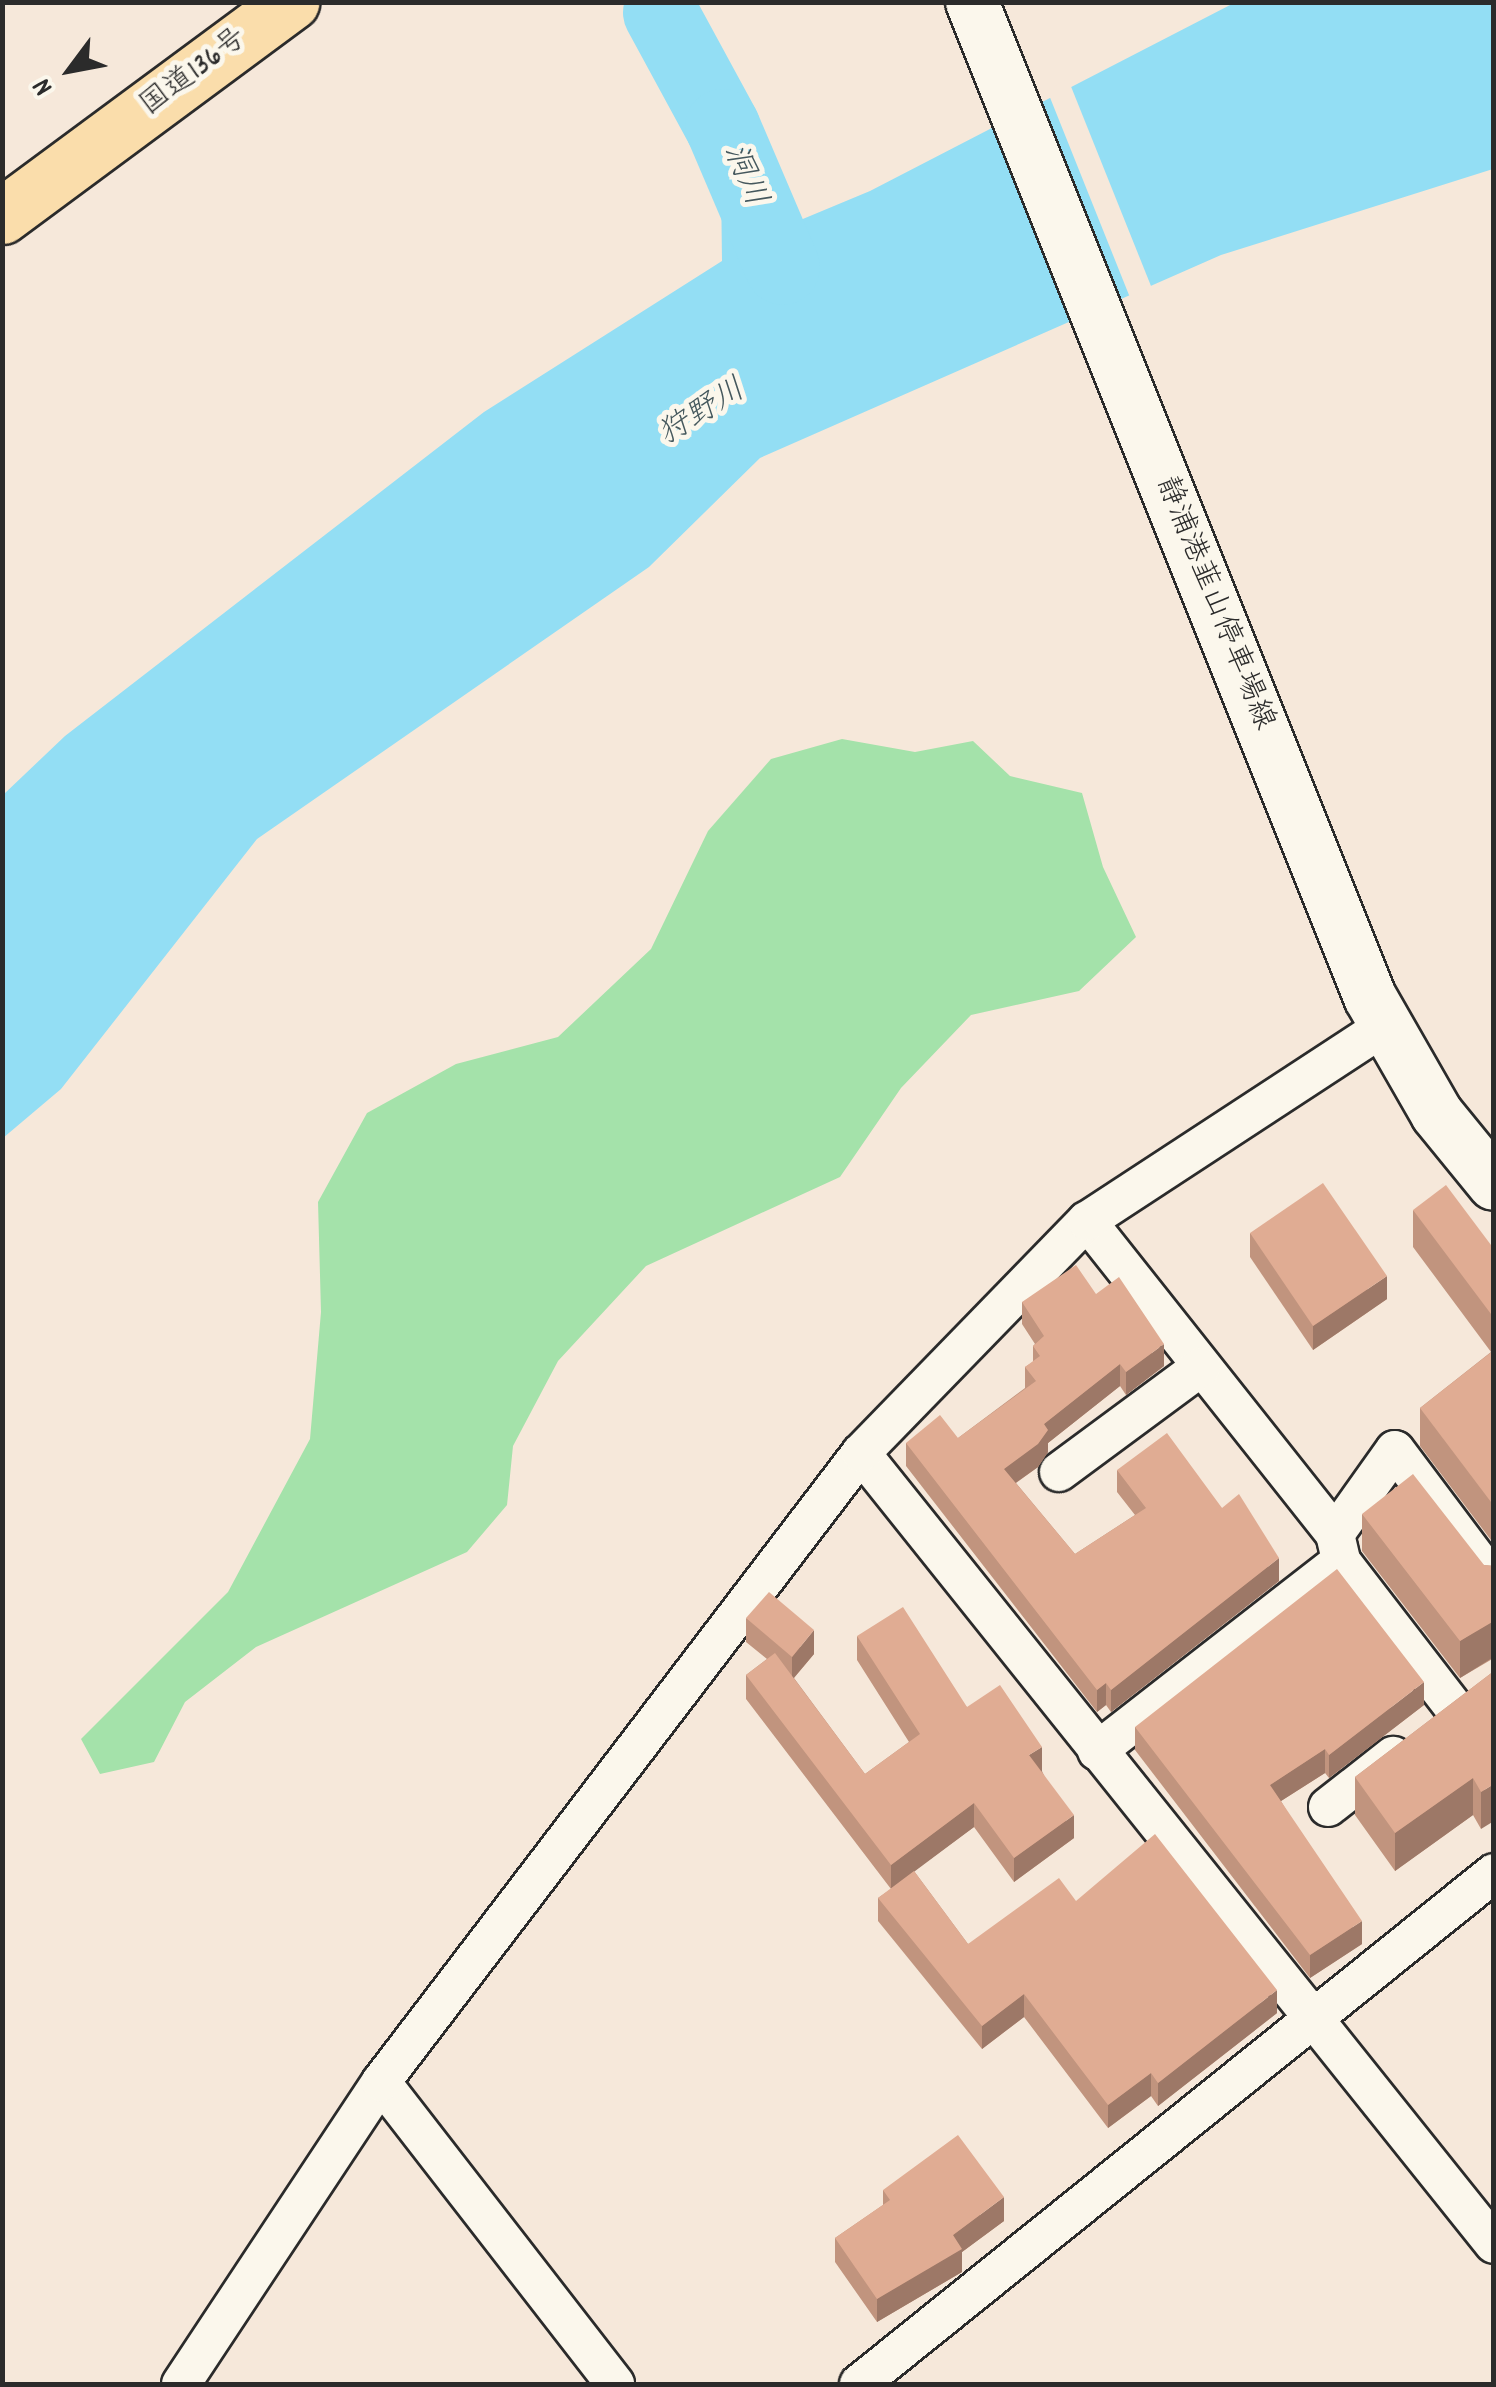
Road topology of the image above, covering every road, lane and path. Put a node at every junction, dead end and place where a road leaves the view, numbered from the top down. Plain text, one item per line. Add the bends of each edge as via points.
1 (291, 2) edge
2 (972, 2) edge
3 (2, 216) edge
4 (1384, 1026) junction
5 (1494, 1184) edge
6 (1087, 1221) junction
7 (1202, 1367) junction
8 (860, 1453) junction
9 (1058, 1472) dead end
10 (1339, 1547) junction
11 (1494, 1582) edge
12 (1097, 1751) junction
13 (1328, 1807) dead end
14 (1494, 1873) edge
15 (1311, 2021) junction
16 (380, 2082) junction
17 (1494, 2244) edge
18 (181, 2384) edge
19 (615, 2384) edge
20 (859, 2384) edge

1 - 3 highway, 国道136号
2 - 4 main road, 静浦港韮山停車場線
4 - 5 main road, 静浦港韮山停車場線 via 1437,1114
4 - 6 street
6 - 7 street
6 - 8 street
7 - 9 street
7 - 10 street
8 - 12 street
8 - 16 street
10 - 11 street via 1395,1450
10 - 12 street
10 - 13 street via 1468,1699
12 - 15 street
14 - 15 street
15 - 17 street
15 - 20 street
16 - 18 street
16 - 19 street

